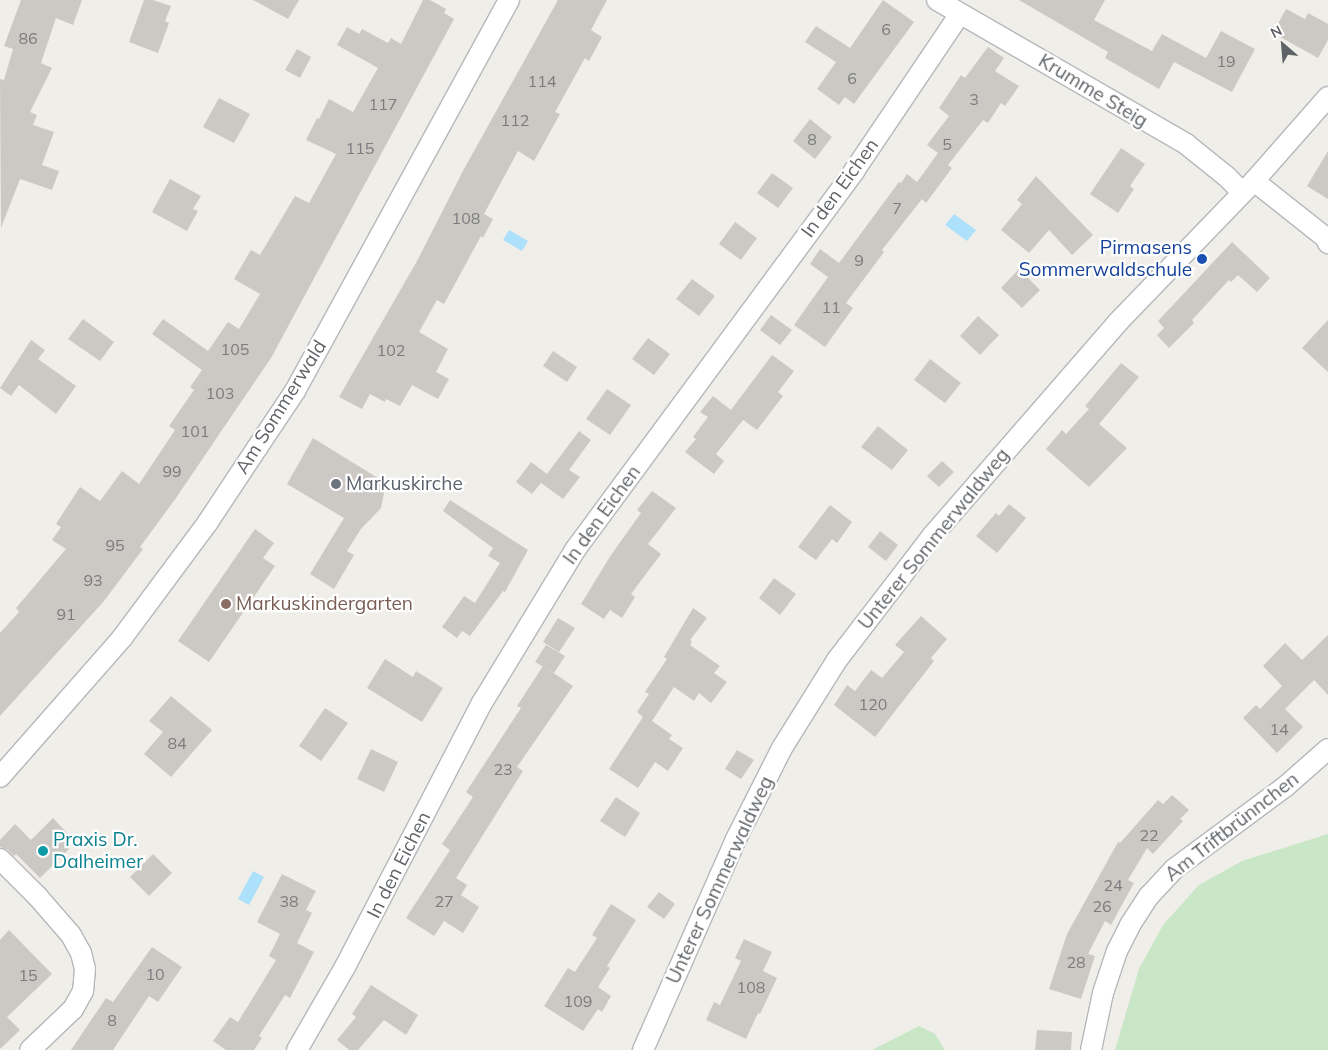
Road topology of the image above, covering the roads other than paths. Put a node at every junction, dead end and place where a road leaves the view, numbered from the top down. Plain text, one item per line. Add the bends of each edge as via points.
1 (509, 0) edge
2 (937, 0) edge
3 (960, 14) junction
4 (1328, 97) edge
5 (1248, 186) junction
6 (1328, 244) edge
7 (1328, 749) edge
8 (0, 777) edge
9 (0, 859) edge
10 (30, 1050) edge
11 (297, 1050) edge
12 (643, 1050) edge
13 (1091, 1050) edge

1 - 8 street, Am Sommerwald via 295,391 208,522 122,638
2 - 3 street, Krumme Steig
3 - 5 street, Krumme Steig via 1186,144
3 - 11 street, In den Eichen via 854,171 575,550 482,703 345,967
4 - 5 street, Unterer Sommerwaldweg
5 - 6 street, Krumme Steig via 1325,237
5 - 12 street, Unterer Sommerwaldweg via 1110,330 933,535 837,660 782,748 739,832
7 - 13 street, Am Triftbrünnchen via 1286,786 1174,869 1149,896 1118,951 1103,993
9 - 10 street via 71,935 85,969 83,991 73,1009

